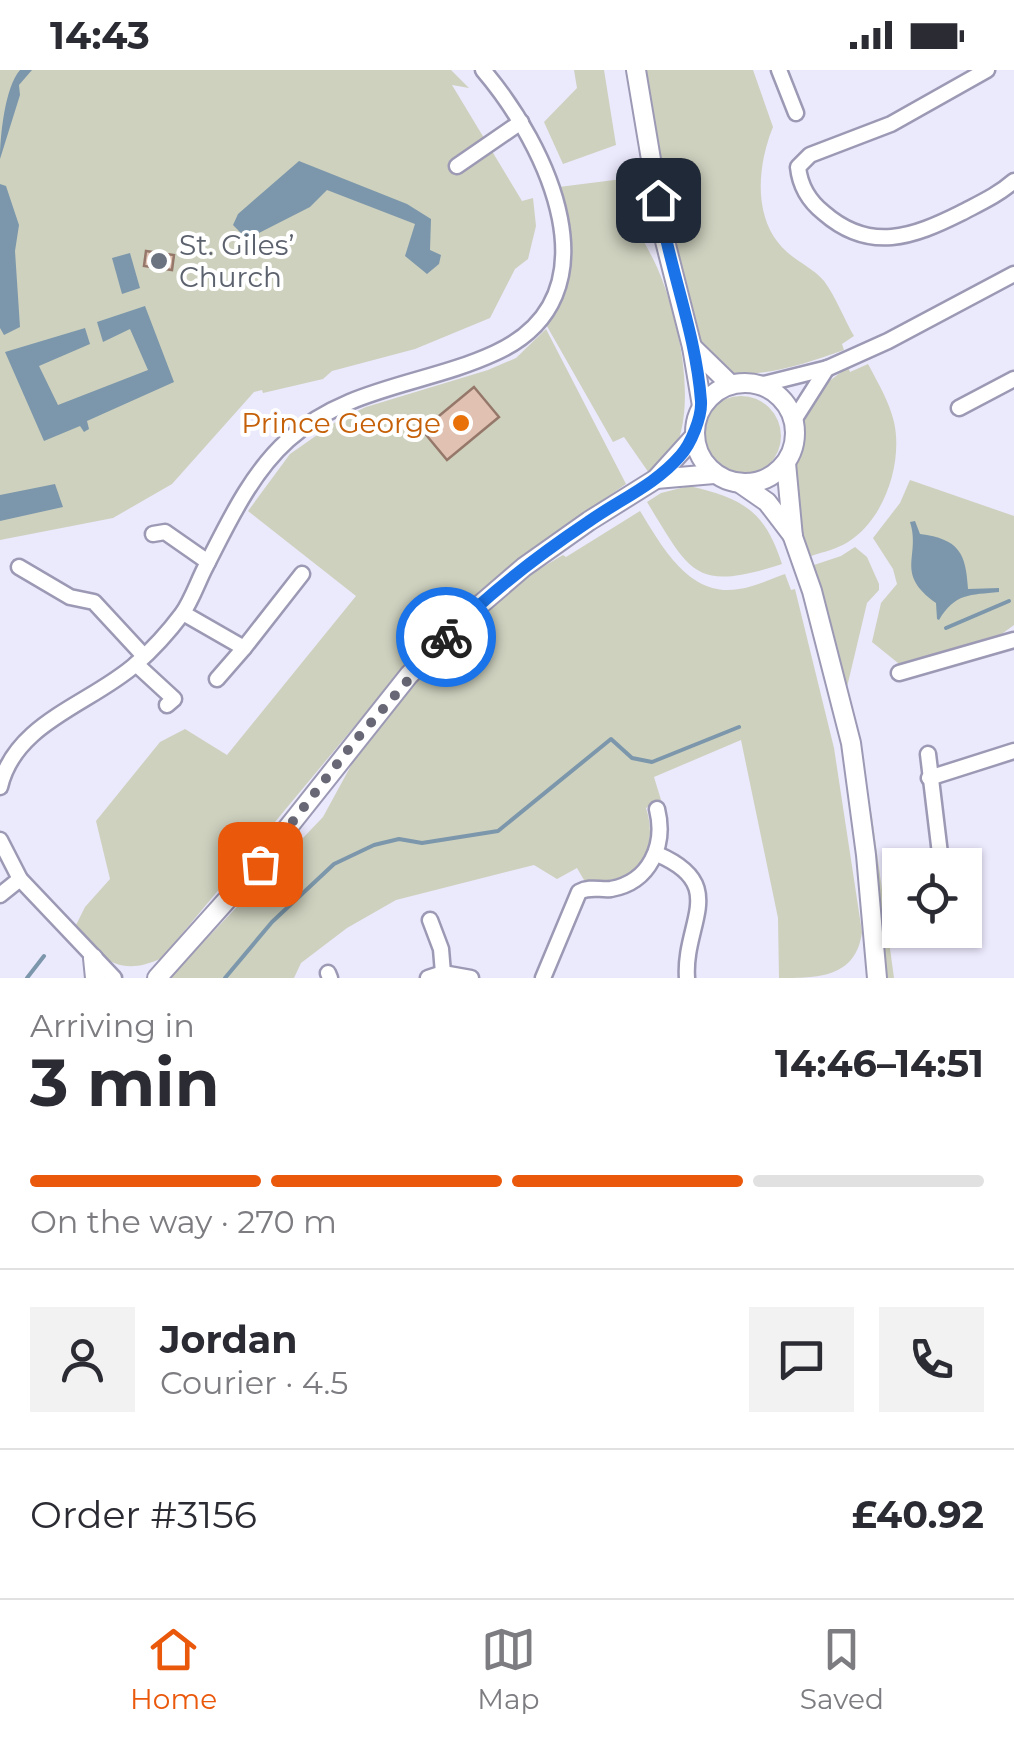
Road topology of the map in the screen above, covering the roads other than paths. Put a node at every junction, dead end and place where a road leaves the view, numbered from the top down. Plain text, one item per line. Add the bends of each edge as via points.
1 (483, 70) edge
2 (636, 70) edge
3 (779, 70) edge
4 (987, 70) edge
5 (796, 113) dead end
6 (520, 122) junction
7 (458, 166) dead end
8 (1014, 181) edge
9 (1014, 274) edge
10 (692, 347) junction
11 (828, 368) junction
12 (1014, 380) edge
13 (730, 384) junction
14 (760, 385) junction
15 (702, 406) junction
16 (958, 408) dead end
17 (794, 420) junction
18 (694, 437) junction
19 (786, 463) junction
20 (714, 474) junction
21 (656, 479) junction
22 (741, 484) junction
23 (152, 534) dead end
24 (794, 537) junction
25 (208, 562) junction
26 (18, 567) dead end
27 (302, 574) dead end
28 (183, 613) junction
29 (1014, 640) edge
30 (244, 648) junction
31 (140, 660) junction
32 (899, 673) dead end
33 (217, 679) dead end
34 (167, 706) dead end
35 (1014, 752) edge
36 (928, 754) dead end
37 (929, 778) junction
38 (0, 782) edge
39 (656, 809) dead end
40 (0, 840) edge
41 (939, 848) edge
42 (657, 854) junction
43 (20, 879) junction
44 (0, 895) edge
45 (430, 920) dead end
46 (94, 958) junction
47 (435, 976) edge
48 (94, 978) edge
49 (114, 978) edge
50 (157, 978) edge
51 (470, 978) edge
52 (544, 978) edge
53 (687, 978) edge
54 (877, 978) edge

1 - 6 street
2 - 10 street via 664,237
3 - 5 street
4 - 8 street via 890,124 810,155 798,167 799,176 834,222 886,238 921,233
6 - 7 street
6 - 25 street via 564,224 564,265 538,321 491,356 350,399 288,440 246,492
9 - 11 street
10 - 13 street
10 - 15 street
11 - 14 street
11 - 17 street
12 - 16 street
13 - 14 street
13 - 15 street
14 - 17 street via 787,405
15 - 18 street
17 - 19 street
18 - 20 street
18 - 21 street
19 - 22 street via 774,475
19 - 24 street
20 - 21 street
20 - 22 street
21 - 50 street via 524,567 467,616
22 - 24 street via 767,502
23 - 25 street via 165,532
24 - 54 street via 851,743
25 - 28 street
26 - 31 street via 70,597 94,602
27 - 30 street
28 - 30 street
28 - 31 street
29 - 32 street
30 - 33 street
31 - 34 street via 174,699
31 - 38 street via 25,740
35 - 37 street
36 - 37 street
37 - 41 street
39 - 42 street
40 - 43 street
42 - 52 street via 632,882 579,892
42 - 53 street via 689,874 699,891
43 - 44 street
43 - 46 street
45 - 47 street via 441,948
46 - 48 street
46 - 49 street
47 - 51 street

